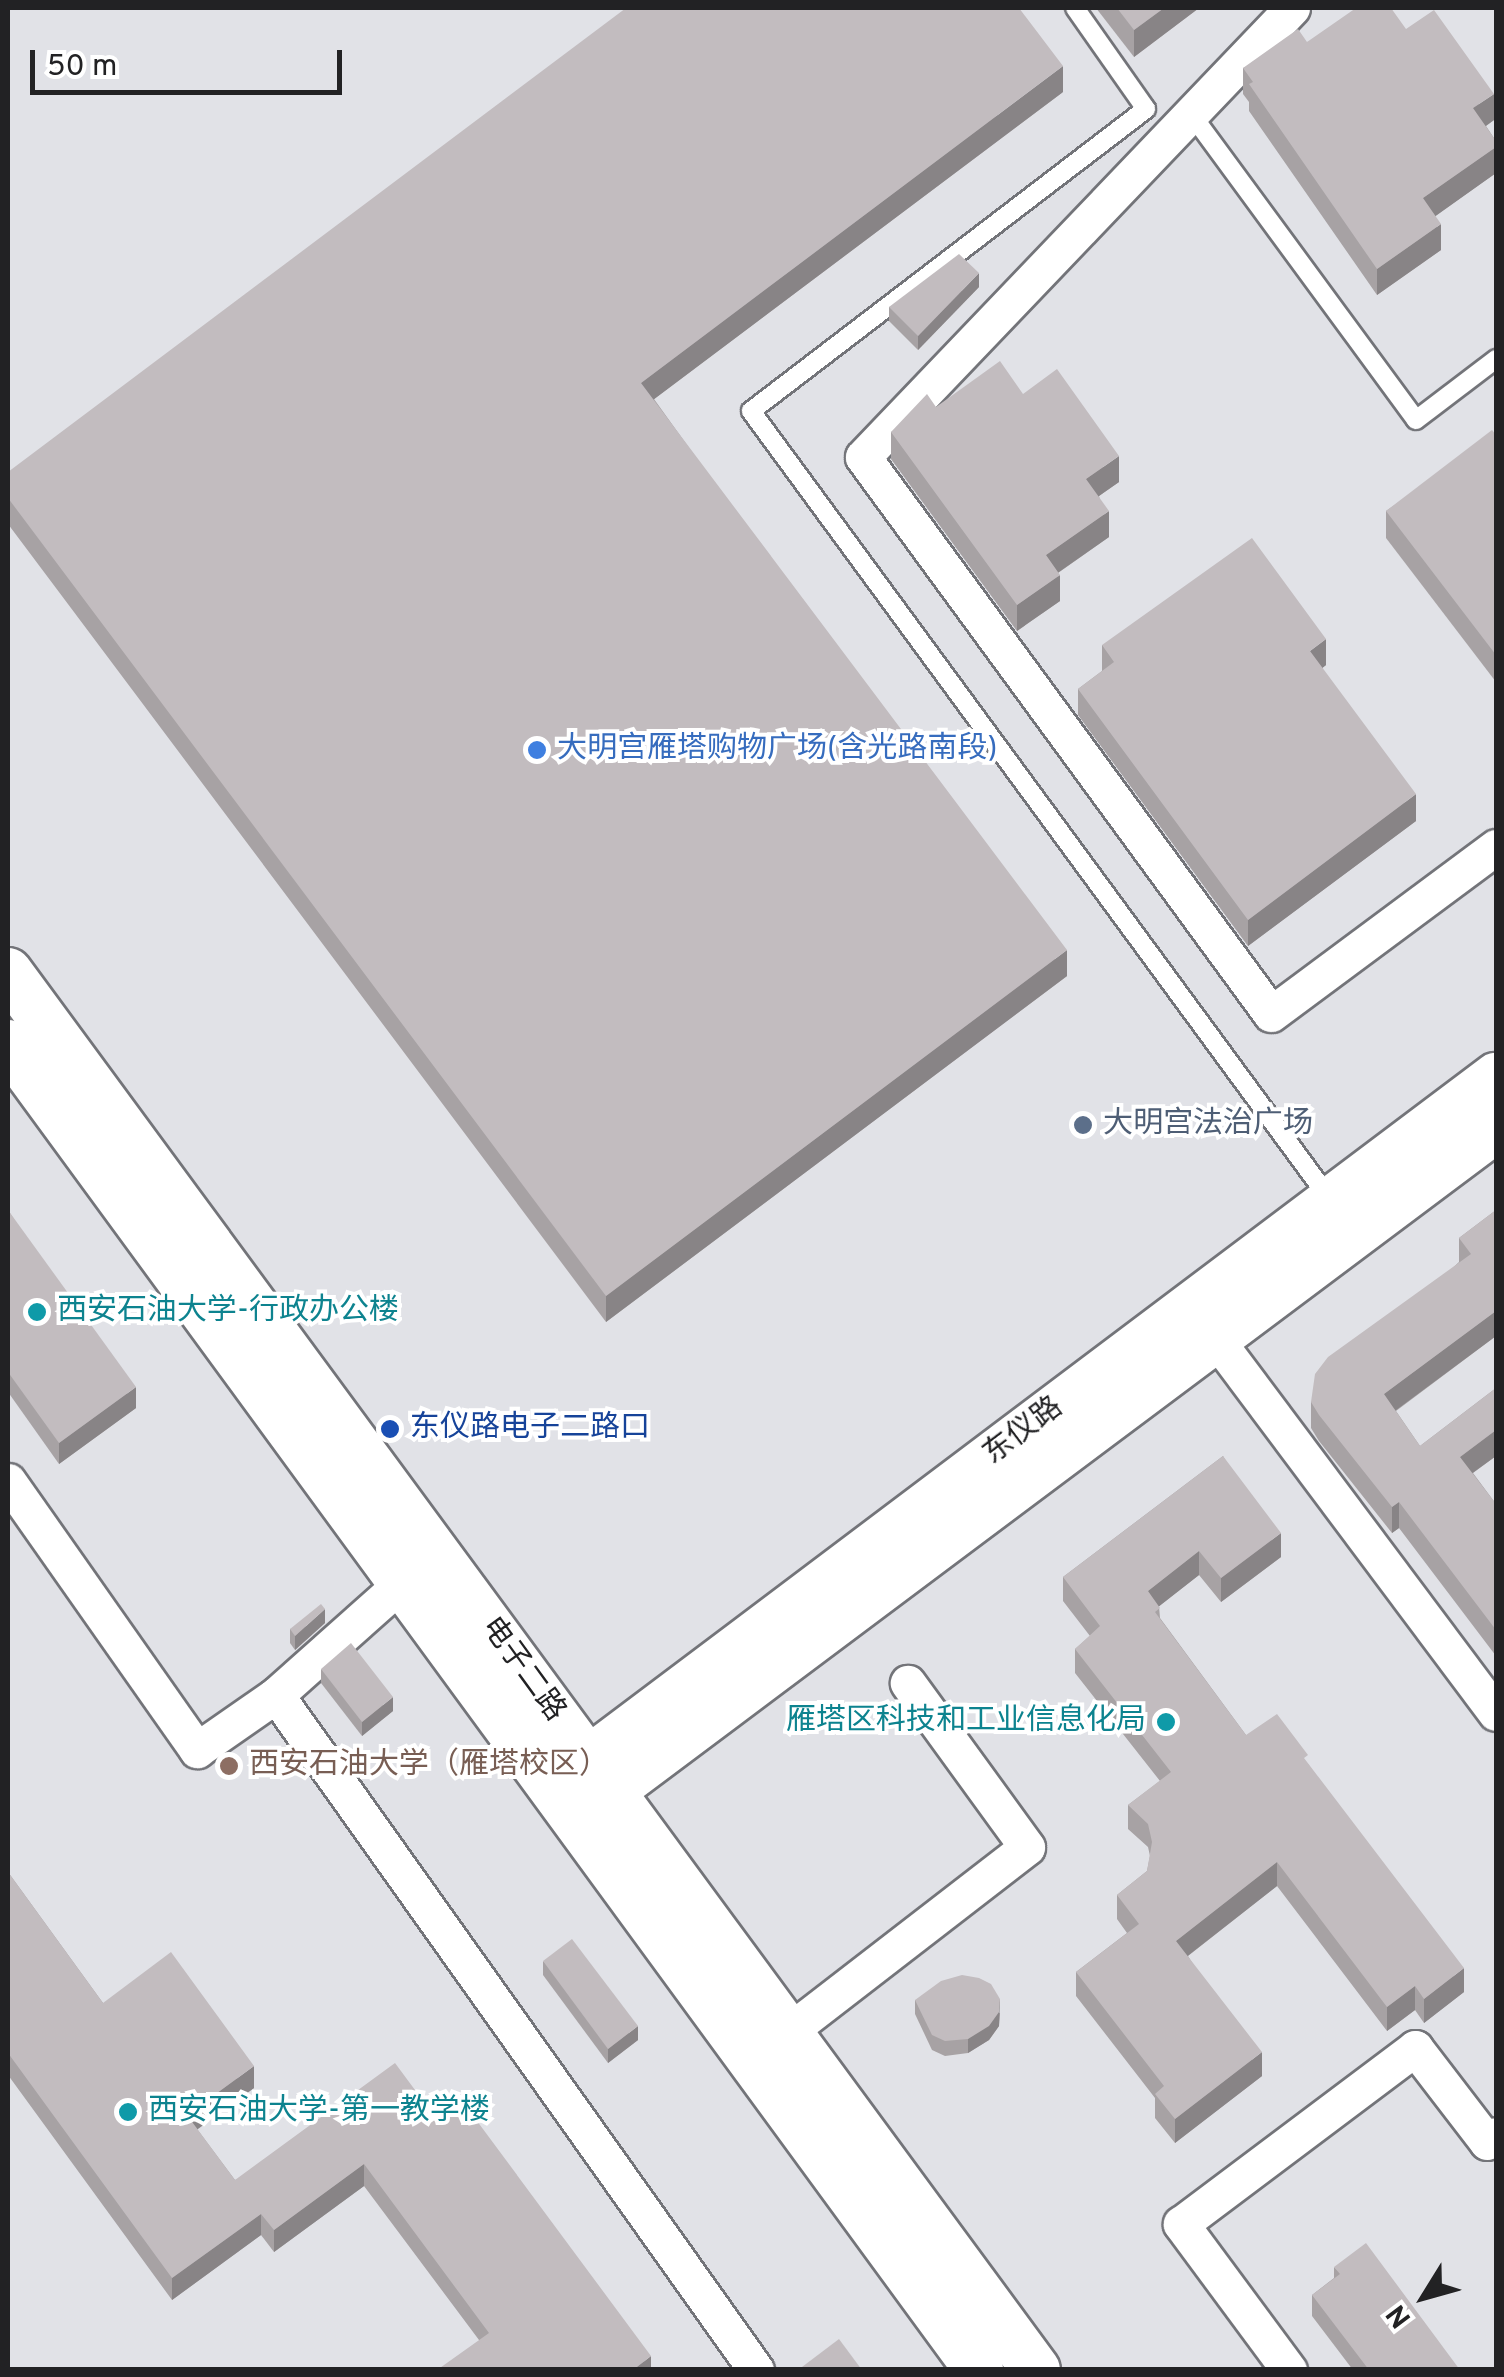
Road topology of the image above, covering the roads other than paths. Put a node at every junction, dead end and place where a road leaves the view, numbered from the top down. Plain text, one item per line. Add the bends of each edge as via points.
1 (1075, 8) edge
2 (1292, 8) edge
3 (1192, 114) junction
4 (1496, 359) edge
5 (1496, 846) edge
6 (8, 972) edge
7 (8, 1044) edge
8 (1496, 1078) edge
9 (1496, 1128) edge
10 (1332, 1201) junction
11 (1216, 1339) junction
12 (8, 1481) edge
13 (404, 1580) junction
14 (908, 1683) dead end
15 (276, 1695) junction
16 (1496, 1713) edge
17 (582, 1789) junction
18 (788, 2032) junction
19 (1496, 2136) edge
20 (756, 2370) edge
21 (979, 2370) edge
22 (1036, 2370) edge
23 (1289, 2370) edge

1 - 10 lane via 1146,109 751,410
2 - 3 street
3 - 4 lane via 1416,420
3 - 5 street via 862,457 1271,1014
6 - 17 main road, 电子二路
7 - 13 main road, 电子二路
8 - 10 main road, 东仪路
9 - 11 main road, 东仪路
10 - 17 main road, 东仪路
11 - 16 street
11 - 17 main road, 东仪路
12 - 15 street via 197,1750
13 - 15 street
13 - 17 main road, 电子二路
14 - 18 street via 1028,1848
15 - 20 street
17 - 18 main road, 电子二路
17 - 21 main road, 电子二路
18 - 22 main road, 电子二路
19 - 23 street via 1488,2142 1414,2048 1181,2224

